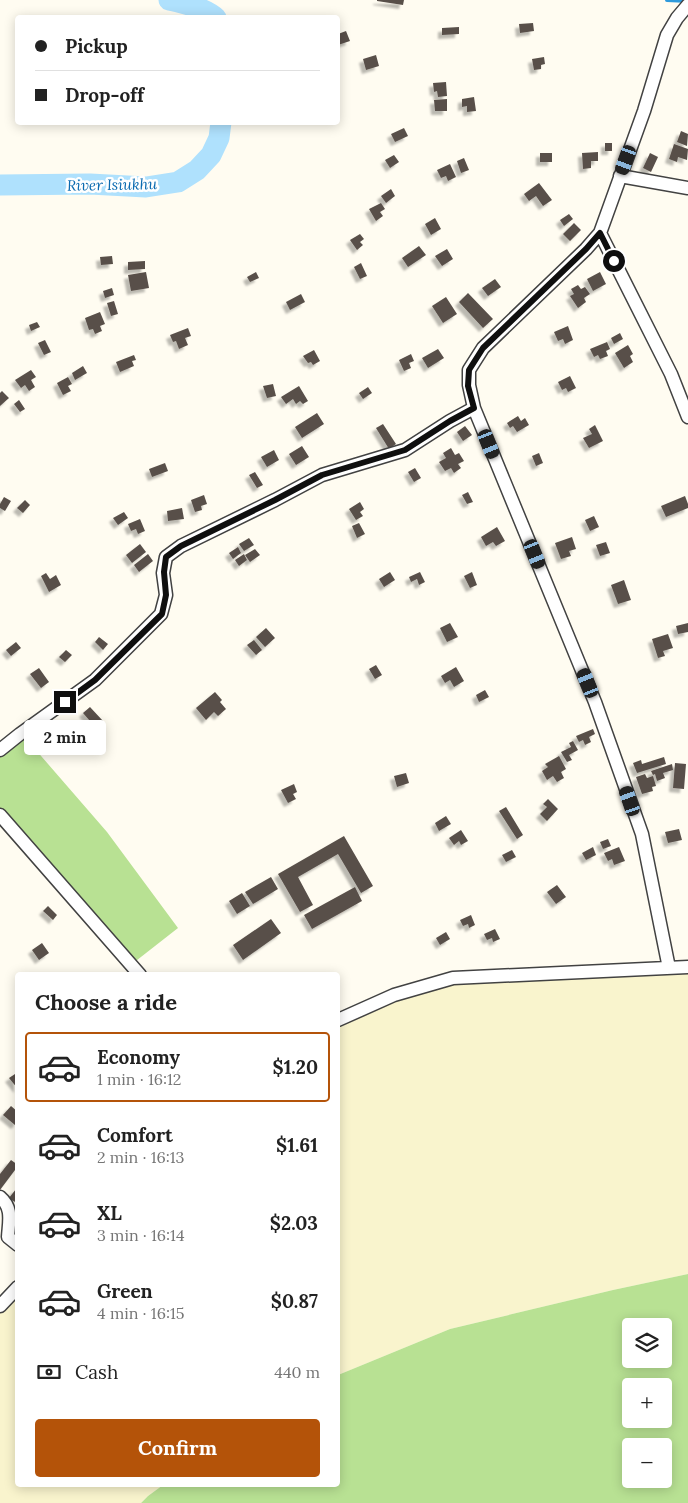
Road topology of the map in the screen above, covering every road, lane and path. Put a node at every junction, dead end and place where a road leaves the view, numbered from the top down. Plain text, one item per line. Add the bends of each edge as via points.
1 (688, 5) edge
2 (620, 176) junction
3 (688, 188) edge
4 (600, 233) junction
5 (474, 408) junction
6 (688, 417) edge
7 (0, 750) edge
8 (0, 815) edge
9 (688, 967) edge
10 (669, 968) junction
11 (137, 972) edge
12 (340, 1019) edge
13 (0, 1196) edge
14 (15, 1243) edge
15 (15, 1290) edge
16 (0, 1306) edge

1 - 2 street via 667,35
2 - 3 street
2 - 4 street
4 - 5 street via 483,348 469,370 468,386
4 - 6 street via 671,374
5 - 7 street via 405,450 322,475 181,546 166,557 166,595 162,614 95,680
5 - 10 street via 595,702 642,834
8 - 11 street
9 - 10 street
10 - 12 street via 453,978 394,996
13 - 14 street via 10,1212 8,1237
15 - 16 street

